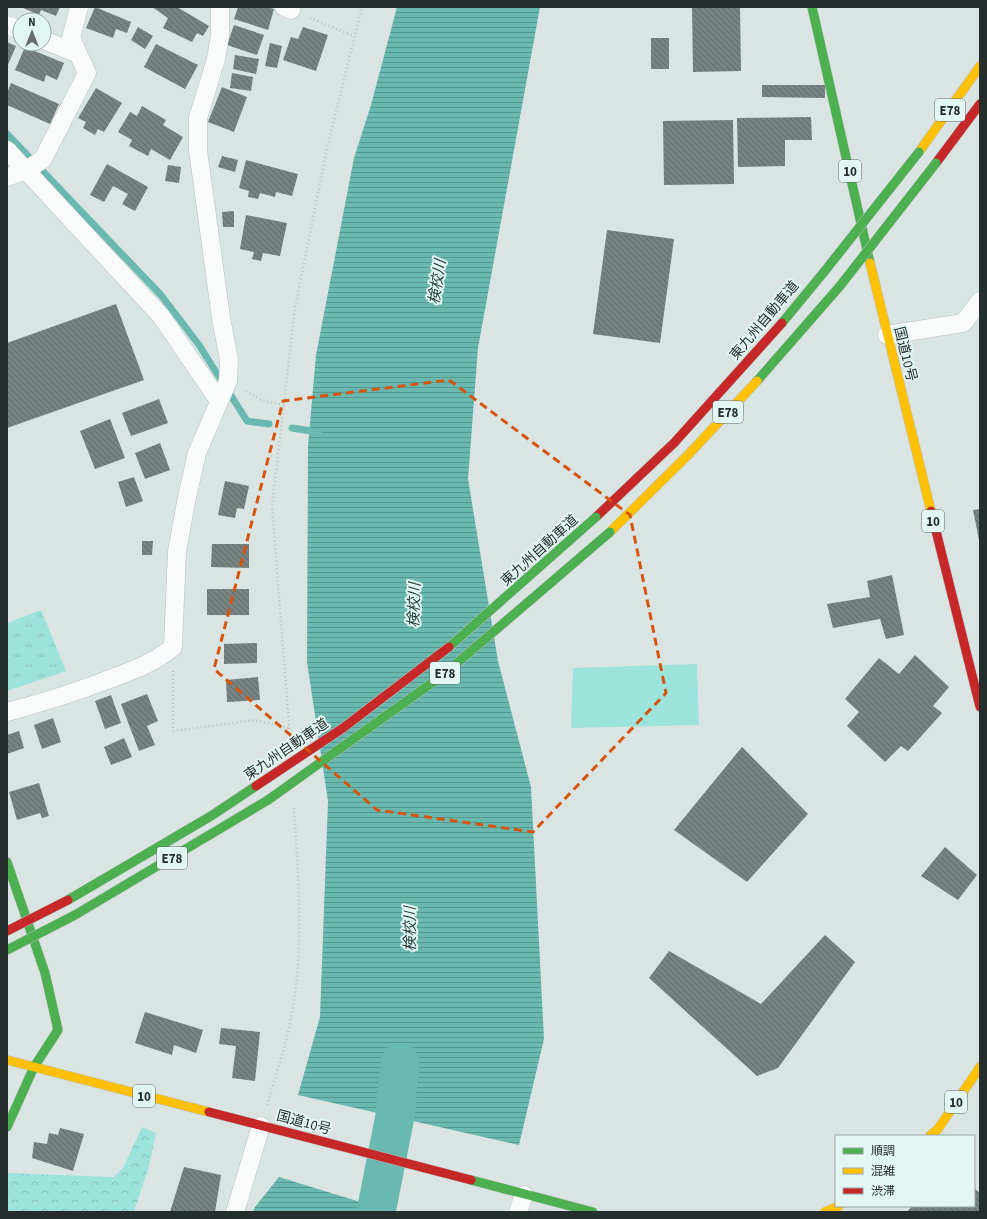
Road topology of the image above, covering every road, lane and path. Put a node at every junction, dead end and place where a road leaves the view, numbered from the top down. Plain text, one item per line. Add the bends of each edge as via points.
1 (79, 7) edge
2 (220, 7) edge
3 (362, 7) edge
4 (812, 7) edge
5 (287, 8) edge
6 (354, 36) junction
7 (52, 43) edge
8 (78, 54) junction
9 (980, 66) edge
10 (980, 104) edge
11 (7, 150) edge
12 (27, 170) junction
13 (7, 177) edge
14 (980, 301) edge
15 (887, 336) junction
16 (223, 392) junction
17 (284, 405) junction
18 (173, 646) junction
19 (980, 707) edge
20 (7, 712) edge
21 (289, 728) junction
22 (290, 744) dead end
23 (294, 806) dead end
24 (7, 862) edge
25 (7, 931) edge
26 (7, 950) edge
27 (7, 1060) edge
28 (34, 1067) junction
29 (980, 1067) edge
30 (261, 1126) junction
31 (7, 1127) edge
32 (931, 1135) edge
33 (516, 1192) junction
34 (837, 1207) edge
35 (235, 1212) edge
36 (518, 1212) edge
37 (593, 1212) edge
38 (825, 1212) edge

1 - 8 street via 71,38
2 - 16 street via 216,59 198,118 198,134 202,184 229,360
3 - 6 path
4 - 15 main road, 国道10号 / 10
5 - 6 path
6 - 17 path via 327,148 295,308
7 - 8 street
8 - 12 street via 87,73 43,159
9 - 25 main road, 東九州自動車道 / E78, bridge via 880,203 765,344 674,443 460,639 343,728 211,816 68,900
10 - 26 main road, E78, bridge via 840,286 780,357 688,455 610,532 443,675 268,800 75,915
11 - 12 street
12 - 13 street
12 - 16 street via 161,316
14 - 15 street via 964,323
15 - 19 main road, 国道10号 / 10
16 - 17 path
16 - 18 street via 197,453 186,502 177,552
17 - 21 path via 272,506
18 - 20 street via 158,659 130,672 62,697
18 - 21 path via 173,731 255,720
21 - 22 path
23 - 30 path via 300,900 296,976 288,1031
24 - 28 main road via 45,973 58,1030
27 - 28 main road, 国道10号 / 10
28 - 30 main road, 国道10号 / 10
28 - 31 main road
29 - 32 main road, 10 via 938,1129
30 - 33 main road, 国道10号 / 10
30 - 35 street
33 - 36 street
33 - 37 main road, 国道10号 / 10
34 - 38 main road

